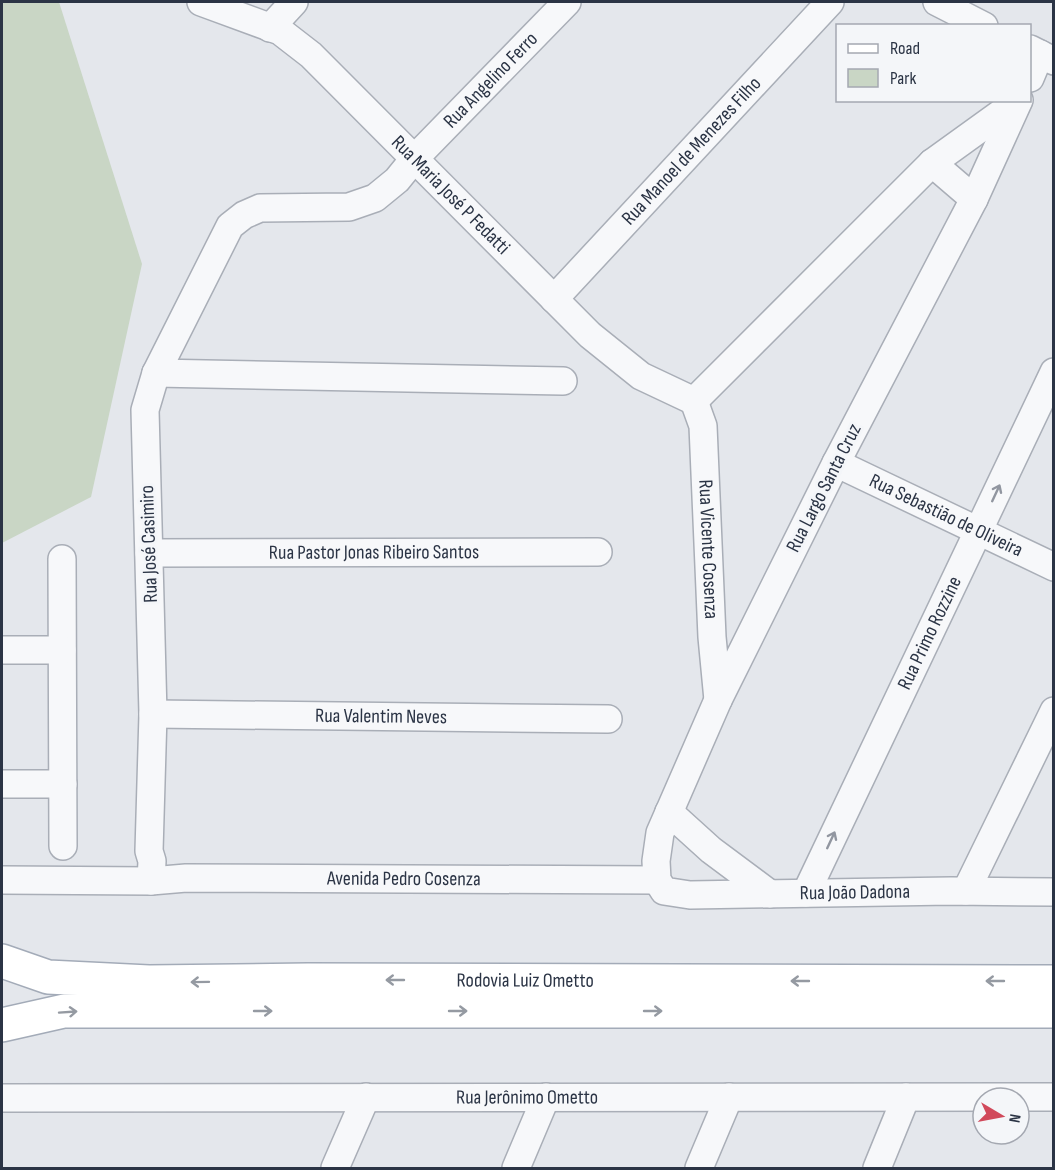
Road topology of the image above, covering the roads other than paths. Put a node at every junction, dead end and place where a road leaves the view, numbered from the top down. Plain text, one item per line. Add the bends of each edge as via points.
1 (201, 2) edge
2 (294, 2) edge
3 (567, 2) edge
4 (830, 2) edge
5 (937, 2) edge
6 (980, 24) edge
7 (270, 28) junction
8 (1016, 102) edge
9 (1018, 102) edge
10 (414, 159) junction
11 (932, 163) junction
12 (974, 199) junction
13 (230, 226) joint
14 (554, 299) junction
15 (156, 372) junction
16 (1053, 372) edge
17 (563, 381) dead end
18 (694, 401) junction
19 (836, 463) junction
20 (978, 532) junction
21 (598, 552) dead end
22 (149, 553) junction
23 (62, 559) dead end
24 (1053, 567) edge
25 (2, 650) edge
26 (62, 650) junction
27 (718, 700) junction
28 (1053, 711) edge
29 (153, 714) junction
30 (608, 719) dead end
31 (2, 783) edge
32 (63, 784) junction
33 (669, 812) junction
34 (63, 846) dead end
35 (2, 880) edge
36 (151, 881) junction
37 (658, 882) junction
38 (966, 891) junction
39 (1053, 892) edge
40 (806, 893) junction
41 (770, 894) junction
42 (7, 963) edge
43 (1053, 982) edge
44 (1053, 1011) edge
45 (6, 1024) edge
46 (366, 1097) junction
47 (546, 1097) junction
48 (729, 1097) junction
49 (906, 1097) junction
50 (1053, 1097) edge
51 (2, 1098) edge
52 (335, 1168) edge
53 (516, 1168) edge
54 (699, 1168) edge
55 (877, 1168) edge

1 - 7 street, Rua Maria José P Fedatti
2 - 7 street
3 - 10 street, Rua Angelino Ferro
4 - 14 street, Rua Manoel de Menezes Filho
5 - 6 street
7 - 10 street, Rua Maria José P Fedatti via 311,55
8 - 11 street, Rua Largo Santa Cruz
9 - 12 street, Rua Largo Santa Cruz
10 - 13 street, Rua Angelino Ferro via 375,198 349,207 260,208
10 - 14 street, Rua Maria José P Fedatti
11 - 12 street
11 - 18 street, Rua Largo Santa Cruz
12 - 19 street, Rua Largo Santa Cruz
13 - 15 street, Rua José Casimiro
14 - 18 street, Rua Maria José P Fedatti via 590,335 641,376
15 - 17 street
15 - 22 street, Rua José Casimiro via 145,410
20 -> 16 street, Rua Primo Rozzine
18 - 27 street, Rua Vicente Cosenza via 703,426
19 - 20 street, Rua Sebastião de Oliveira
19 - 27 street, Rua Largo Santa Cruz
20 - 24 street, Rua Sebastião de Oliveira
40 -> 20 street, Rua Primo Rozzine
21 - 22 street, Rua Pastor Jonas Ribeiro Santos
22 - 29 street, Rua José Casimiro
23 - 26 street
25 - 26 street
26 - 32 street
27 - 33 street, Rua Largo Santa Cruz
28 - 38 street
29 - 30 street, Rua Valentim Neves
29 - 36 street, Rua José Casimiro
31 - 32 street
32 - 34 street
33 - 37 street, Rua Largo Santa Cruz via 660,833
33 - 41 street via 711,850
35 - 36 street, Avenida Pedro Cosenza
36 - 37 street, Avenida Pedro Cosenza via 186,878
37 - 41 street, Rua João Dadona via 664,891 690,895
38 - 39 street, Rua João Dadona
38 - 40 street, Rua João Dadona
40 - 41 street, Rua João Dadona
43 -> 42 main road, Rodovia Luiz Ometto via 149,982 48,977
42 - 45 main road via 20,988 21,1003
45 -> 44 main road, Rodovia Luiz Ometto via 64,1011
46 - 47 street, Rua Jerônimo Ometto
46 - 51 street, Rua Jerônimo Ometto
46 - 52 street
47 - 48 street, Rua Jerônimo Ometto
47 - 53 street
48 - 49 street, Rua Jerônimo Ometto
48 - 54 street
49 - 50 street, Rua Jerônimo Ometto
49 - 55 street

